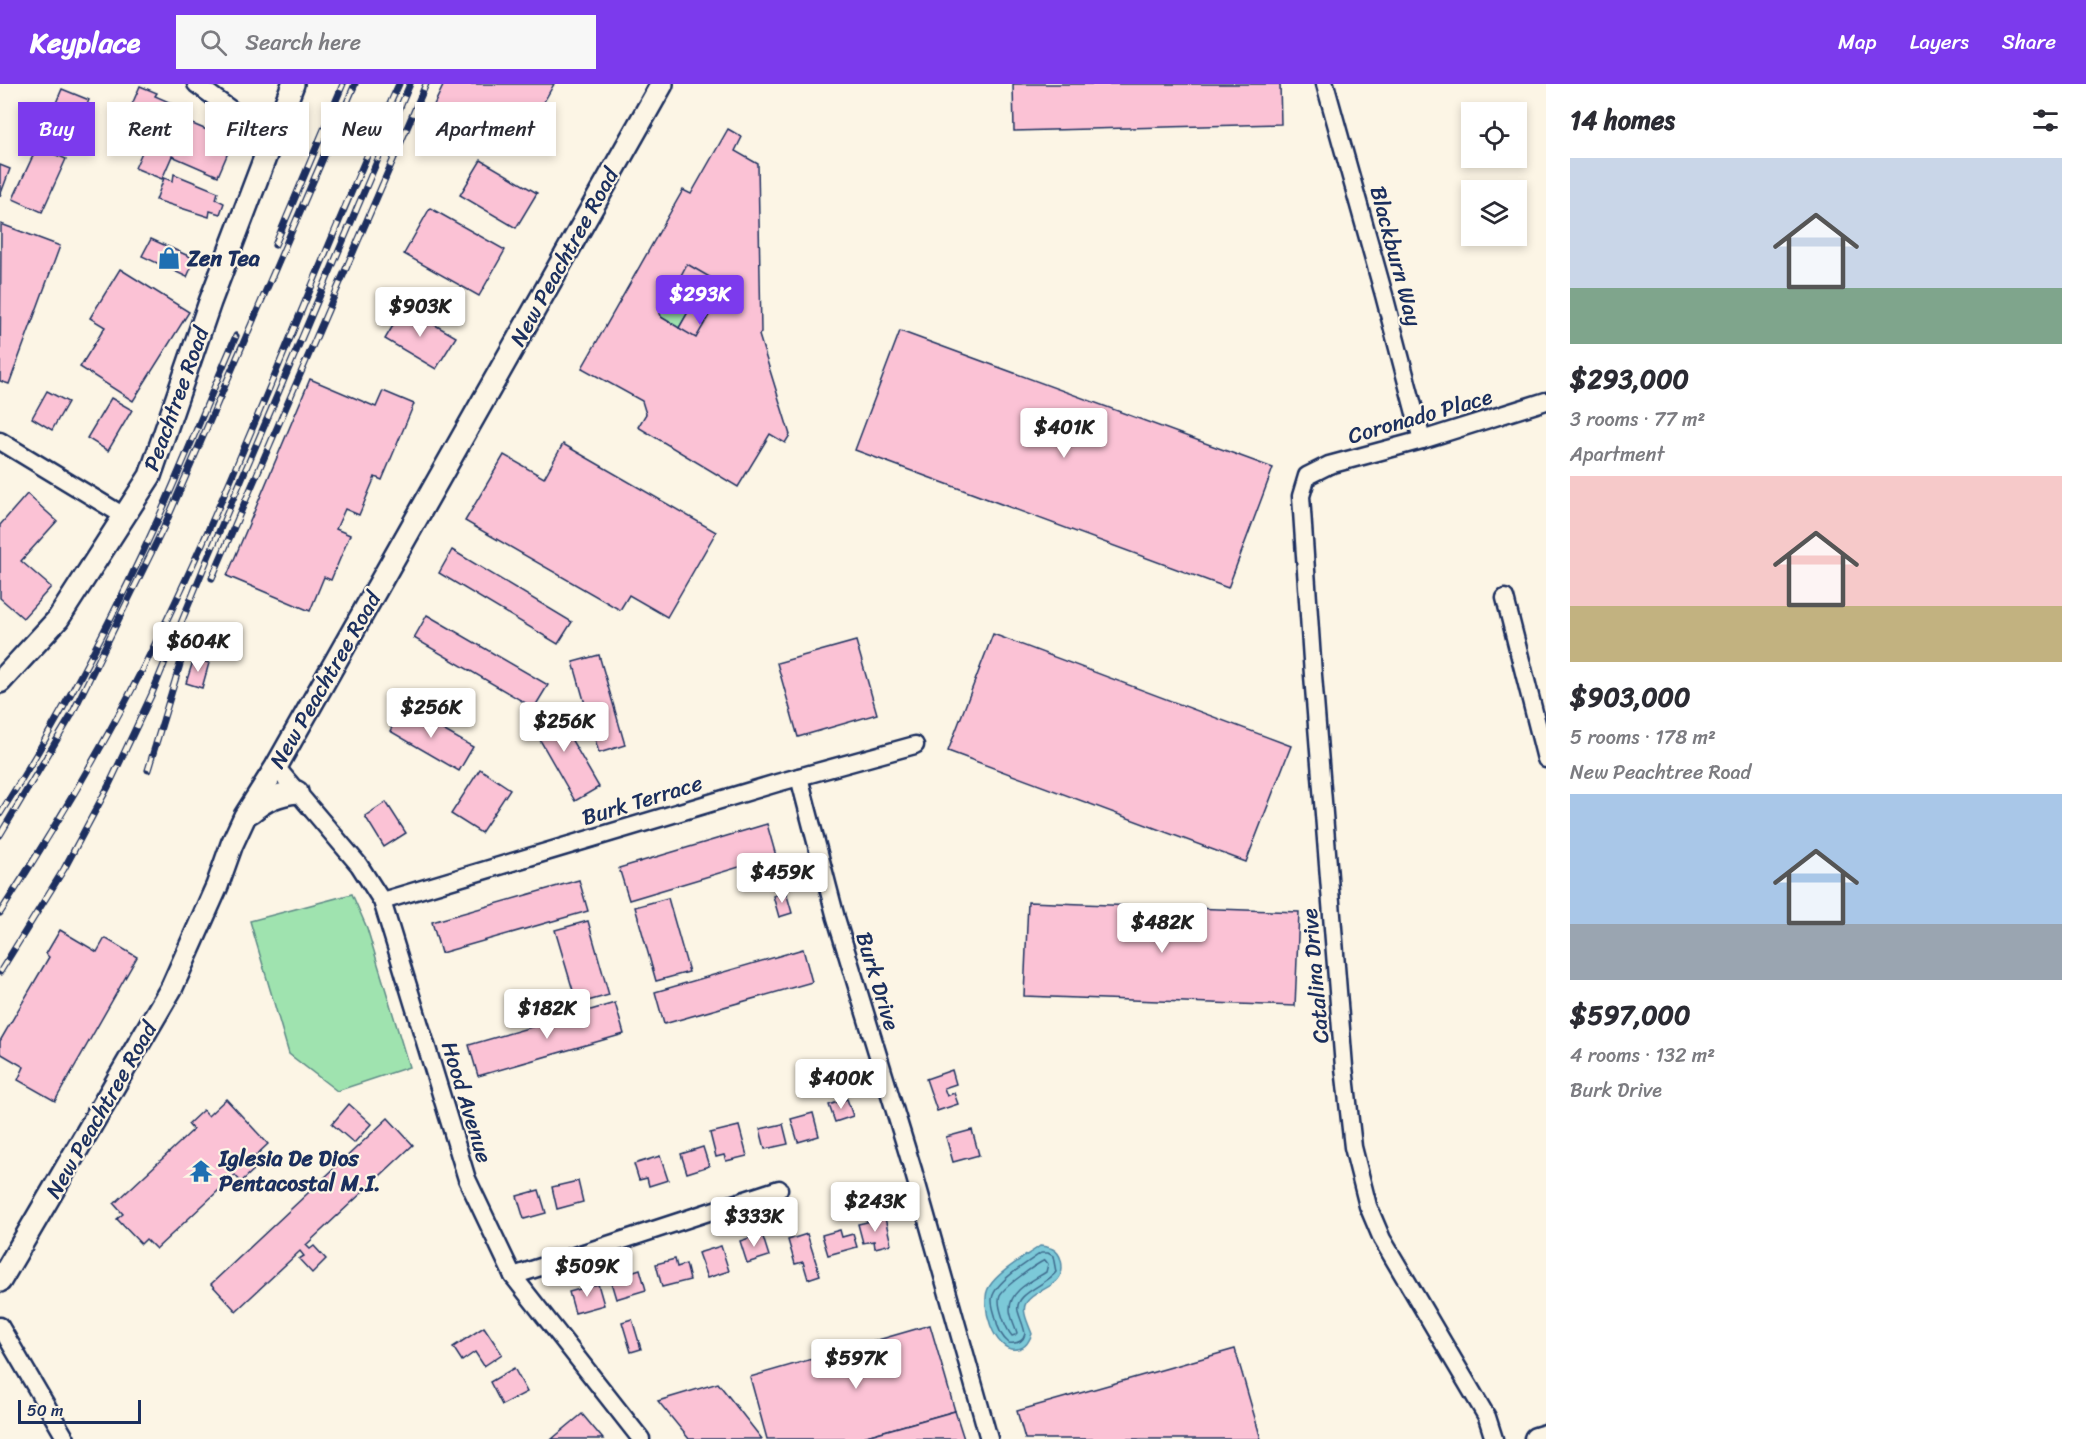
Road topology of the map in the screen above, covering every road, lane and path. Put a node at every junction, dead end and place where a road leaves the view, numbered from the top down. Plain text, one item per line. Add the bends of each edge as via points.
1 (196, 84) edge
2 (293, 84) edge
3 (662, 84) edge
4 (1325, 84) edge
5 (221, 102) edge
6 (287, 102) edge
7 (267, 156) edge
8 (1546, 401) edge
9 (1422, 440) junction
10 (0, 441) edge
11 (1307, 476) joint
12 (124, 516) junction
13 (1504, 598) dead end
14 (0, 682) edge
15 (915, 745) dead end
16 (1545, 750) edge
17 (276, 767) junction
18 (799, 777) junction
19 (297, 792) junction
20 (245, 816) junction
21 (382, 901) junction
22 (779, 1189) dead end
23 (513, 1276) junction
24 (0, 1281) edge
25 (0, 1326) edge
26 (1546, 1436) edge
27 (66, 1439) edge
28 (640, 1439) edge
29 (989, 1439) edge
30 (1494, 1439) edge
31 (1536, 1439) edge

1 - 5 street
2 - 6 street, Peachtree Road
3 - 17 street, New Peachtree Road
4 - 9 street, Blackburn Way
7 - 12 street, Peachtree Road via 210,302 150,476
8 - 9 street, Coronado Place
9 - 11 street, Coronado Place via 1329,465
10 - 12 street
11 - 30 street, Catalina Drive via 1301,496 1305,566 1353,1147 1368,1206 1382,1239 1487,1417
12 - 14 street, Peachtree Road via 58,619
13 - 16 street
15 - 18 street, Burk Terrace
17 - 19 street, Hood Avenue
17 - 20 street, New Peachtree Road
18 - 21 street, Burk Terrace
18 - 29 street, Burk Drive via 836,918
19 - 20 street via 277,795
19 - 21 street, Hood Avenue via 359,865
20 - 24 street, New Peachtree Road via 172,987
21 - 23 street, Hood Avenue via 467,1179
22 - 23 street
23 - 28 street, Hood Avenue
25 - 27 street
26 - 31 main road

